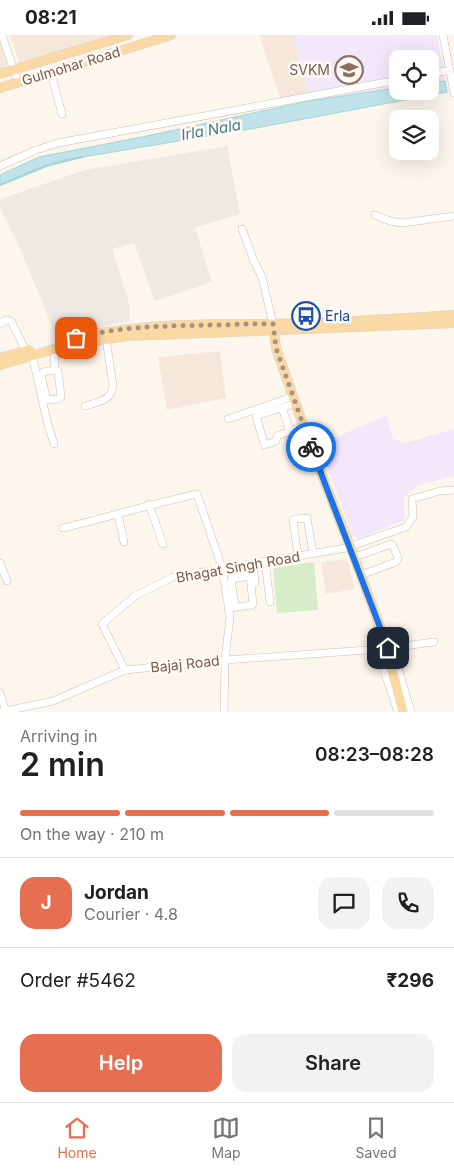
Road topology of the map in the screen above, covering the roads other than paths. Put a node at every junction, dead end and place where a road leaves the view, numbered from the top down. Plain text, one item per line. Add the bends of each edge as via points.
1 (2, 35) edge
2 (128, 35) edge
3 (171, 35) edge
4 (443, 35) edge
5 (13, 70) junction
6 (450, 70) junction
7 (439, 72) edge
8 (51, 73) junction
9 (0, 74) edge
10 (389, 82) edge
11 (18, 83) junction
12 (0, 88) edge
13 (453, 89) edge
14 (62, 114) dead end
15 (0, 166) edge
16 (375, 215) dead end
17 (454, 216) edge
18 (242, 229) dead end
19 (454, 315) edge
20 (454, 323) edge
21 (0, 324) edge
22 (271, 325) junction
23 (106, 339) junction
24 (54, 349) junction
25 (29, 353) junction
26 (0, 358) edge
27 (0, 365) edge
28 (55, 370) junction
29 (287, 403) junction
30 (85, 406) dead end
31 (257, 412) junction
32 (228, 419) dead end
33 (294, 430) junction
34 (54, 445) dead end
35 (454, 491) edge
36 (149, 504) junction
37 (118, 514) junction
38 (63, 528) dead end
39 (124, 542) dead end
40 (163, 544) dead end
41 (348, 547) junction
42 (309, 553) junction
43 (298, 555) junction
44 (356, 557) junction
45 (265, 561) junction
46 (0, 563) edge
47 (253, 563) junction
48 (239, 565) junction
49 (222, 568) junction
50 (266, 573) junction
51 (363, 574) junction
52 (254, 575) junction
53 (241, 577) junction
54 (6, 581) dead end
55 (229, 593) junction
56 (270, 602) dead end
57 (258, 603) dead end
58 (232, 607) junction
59 (434, 642) dead end
60 (385, 649) junction
61 (225, 660) junction
62 (125, 670) junction
63 (0, 693) edge
64 (4, 711) edge
65 (224, 712) edge
66 (398, 712) edge
67 (403, 712) edge
68 (411, 712) edge

1 - 5 street
2 - 5 main road, Gulmohar Road
3 - 8 main road, Gulmohar Road
4 - 6 street
5 - 9 main road, Gulmohar Road
5 - 11 street
6 - 7 street
6 - 13 street
8 - 11 main road, Gulmohar Road
8 - 14 street
10 - 15 street via 58,143
11 - 12 main road, Gulmohar Road
16 - 17 street via 402,223
18 - 22 street via 262,277
19 - 22 main road
20 - 22 main road
21 - 25 street via 10,321
22 - 23 main road
22 - 25 main road via 123,329 99,332
22 - 29 main road via 272,349
22 - 41 main road via 282,366
23 - 24 main road
23 - 30 street via 112,392 107,399
24 - 25 main road
24 - 28 street
25 - 26 main road
25 - 27 main road
25 - 34 street
28 - 28 street via 58,371 61,397 47,401 41,375
29 - 31 street
29 - 31 street
29 - 33 main road
31 - 32 street
31 - 33 street via 256,419 265,444
33 - 41 main road
35 - 41 street, Bhagat Singh Road via 440,491 412,499 413,517 406,527
36 - 37 street
36 - 40 street
36 - 49 street via 197,494
37 - 38 street
37 - 39 street
41 - 42 street, Bhagat Singh Road
41 - 44 main road
41 - 60 main road
42 - 43 street, Bhagat Singh Road
42 - 43 street via 307,518 300,518 293,520
43 - 45 street, Bhagat Singh Road
44 - 51 main road
44 - 51 street via 391,544 398,558 396,562
45 - 47 street, Bhagat Singh Road
45 - 50 street
46 - 54 street
47 - 48 street, Bhagat Singh Road
47 - 52 street
48 - 49 street, Bhagat Singh Road
48 - 53 street
49 - 55 street
49 - 62 street, Bhagat Singh Road via 173,577 135,596 102,624
50 - 52 street
50 - 56 street
51 - 60 main road
52 - 57 street
53 - 55 street via 231,579
53 - 58 street via 250,577 253,604
55 - 58 street
58 - 61 street
59 - 60 street, Bajaj Road
60 - 61 street, Bajaj Road
60 - 66 street
60 - 67 main road
60 - 68 street
61 - 62 street, Bajaj Road
61 - 65 street
62 - 64 street, Bajaj Road via 53,701
63 - 64 street

